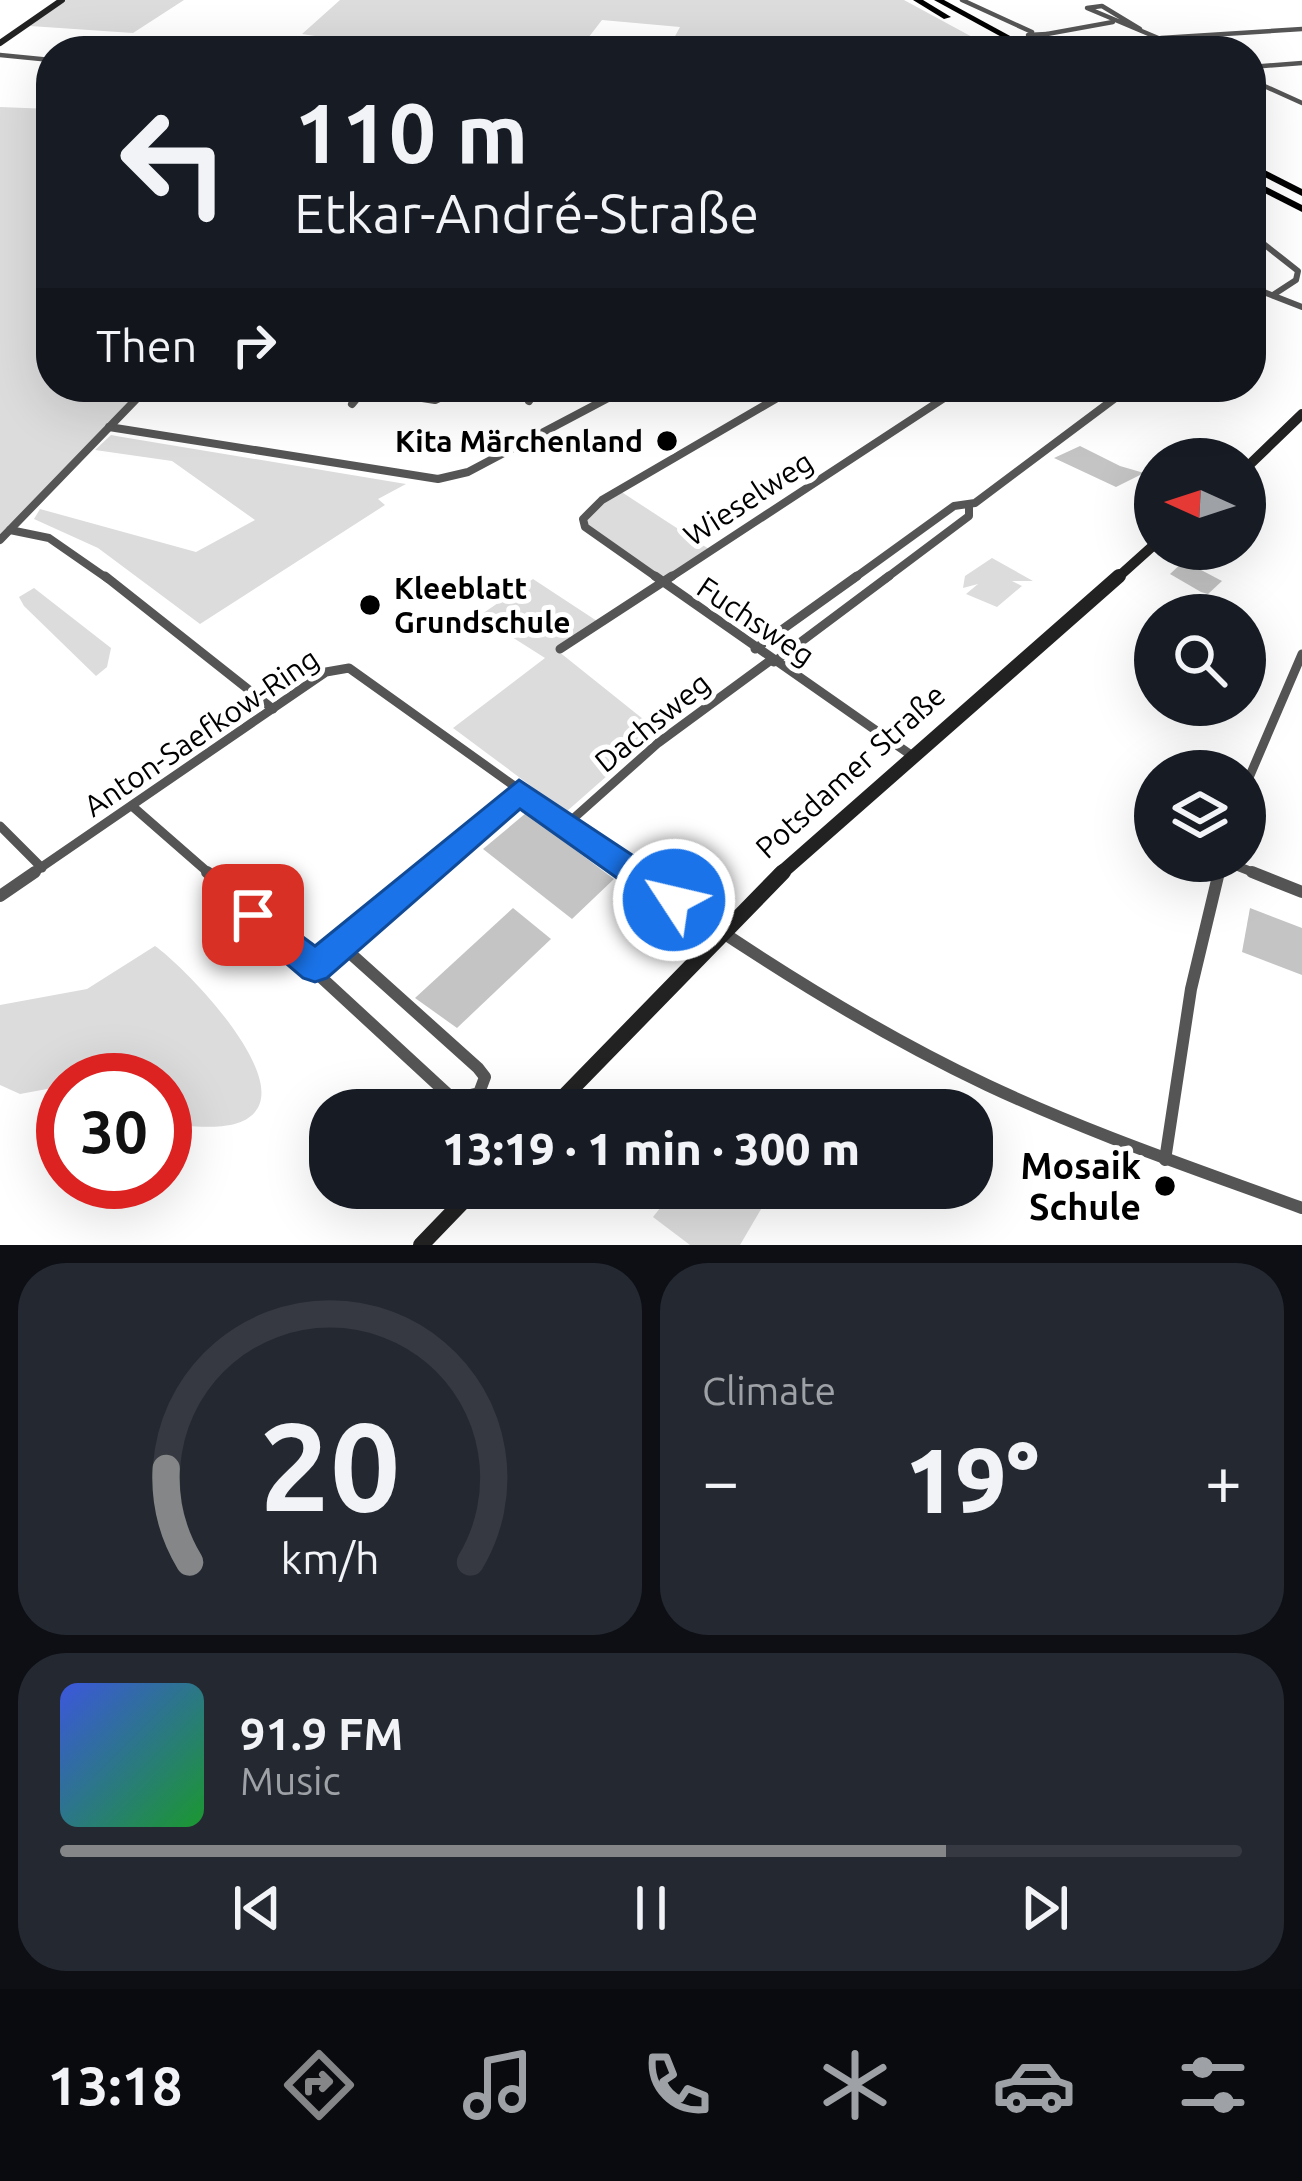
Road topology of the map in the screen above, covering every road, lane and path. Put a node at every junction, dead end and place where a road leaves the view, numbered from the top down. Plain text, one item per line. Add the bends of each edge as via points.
1 (62, 0) edge
2 (916, 0) edge
3 (938, 0) edge
4 (962, 0) edge
5 (1113, 22) junction
6 (1141, 29) junction
7 (1302, 29) edge
8 (982, 36) edge
9 (1010, 36) edge
10 (1021, 36) edge
11 (1043, 36) edge
12 (1157, 36) edge
13 (1192, 36) edge
14 (0, 43) edge
15 (0, 55) edge
16 (36, 59) edge
17 (1302, 62) edge
18 (1266, 66) edge
19 (1266, 87) edge
20 (1302, 104) edge
21 (1266, 174) edge
22 (1266, 190) edge
23 (1302, 193) edge
24 (1302, 209) edge
25 (1266, 245) edge
26 (1266, 293) edge
27 (1273, 296) junction
28 (1302, 307) edge
29 (133, 402) edge
30 (600, 402) edge
31 (770, 402) edge
32 (939, 402) edge
33 (1110, 402) edge
34 (1302, 414) edge
35 (109, 427) junction
36 (1296, 428) edge
37 (1266, 452) edge
38 (969, 506) junction
39 (10, 530) junction
40 (0, 540) edge
41 (1134, 562) edge
42 (661, 584) junction
43 (560, 649) dead end
44 (755, 649) junction
45 (1302, 654) edge
46 (772, 660) junction
47 (1286, 681) junction
48 (1302, 688) edge
49 (273, 709) junction
50 (1259, 750) edge
51 (910, 755) junction
52 (519, 792) junction
53 (132, 806) junction
54 (566, 825) junction
55 (0, 826) edge
56 (42, 868) junction
57 (1266, 878) edge
58 (1218, 882) edge
59 (1302, 892) edge
60 (0, 896) edge
61 (722, 933) junction
62 (341, 945) junction
63 (315, 967) junction
64 (571, 1089) edge
65 (1165, 1160) junction
66 (1302, 1208) edge
67 (456, 1209) edge
68 (421, 1245) edge

1 - 14 main road
2 - 8 highway
3 - 9 highway
4 - 10 street
5 - 6 street
5 - 6 street via 1087,8 1102,5
5 - 11 street
6 - 12 street
7 - 13 street
15 - 16 street
17 - 18 street
19 - 20 street
21 - 23 highway
22 - 24 highway
25 - 27 street via 1298,272
26 - 27 street
27 - 28 street
29 - 35 street
30 - 35 street via 468,472 438,479
31 - 42 street, Fuchsweg via 602,500 584,519 597,539
32 - 42 street, Wieselweg
33 - 38 street, Dachsweg
34 - 36 main road
35 - 39 street
36 - 37 main road
38 - 44 street, Dachsweg via 954,506
38 - 46 street, Dachsweg via 969,516
39 - 40 street
39 - 49 street via 72,550
41 - 51 main road, Potsdamer Straße
42 - 43 street, Wieselweg
42 - 44 street, Fuchsweg
44 - 46 street, Fuchsweg
45 - 47 street
46 - 51 street, Fuchsweg
46 - 54 street, Dachsweg via 658,743
47 - 48 street
47 - 50 street
49 - 52 street, Anton-Saefkow-Ring via 330,670 353,669
49 - 53 street, Anton-Saefkow-Ring
51 - 61 main road, Potsdamer Straße
52 - 54 street, Anton-Saefkow-Ring
52 - 62 street
53 - 56 street, Anton-Saefkow-Ring
53 - 63 street
54 - 61 street, Anton-Saefkow-Ring
55 - 56 street
56 - 60 street, Anton-Saefkow-Ring
57 - 59 street
58 - 65 street via 1191,988
61 - 64 main road, Potsdamer Straße
61 - 65 street, Anton-Saefkow-Ring via 911,1047
62 - 63 street
62 - 63 street via 478,1068 485,1077 479,1094 453,1099
65 - 66 street, Anton-Saefkow-Ring
67 - 68 main road

